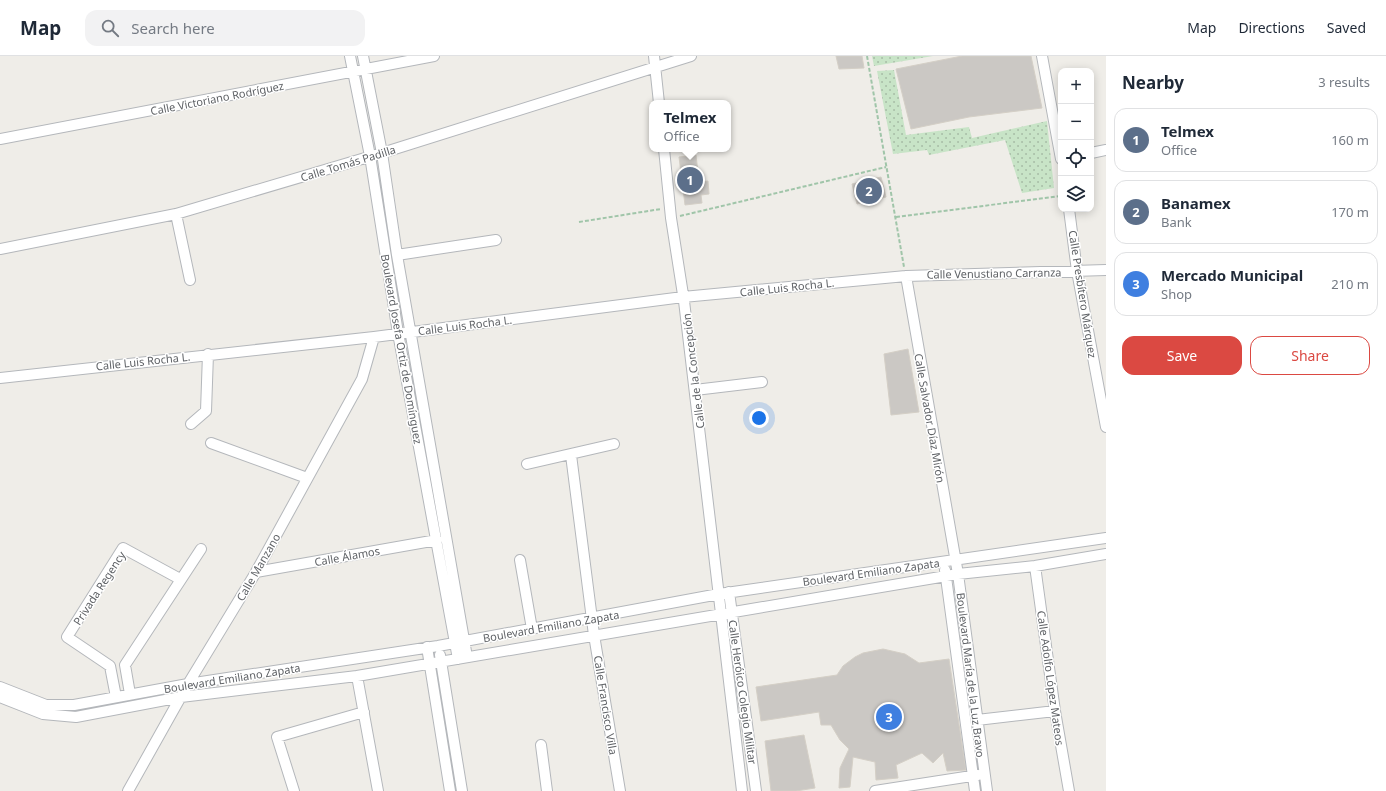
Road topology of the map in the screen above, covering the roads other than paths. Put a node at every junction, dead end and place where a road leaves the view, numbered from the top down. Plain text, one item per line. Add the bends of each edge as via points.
1 (350, 56) edge
2 (362, 56) edge
3 (434, 56) edge
4 (654, 56) edge
5 (691, 56) edge
6 (1042, 56) edge
7 (656, 68) junction
8 (365, 70) junction
9 (353, 72) junction
10 (659, 100) edge
11 (0, 139) edge
12 (1058, 143) edge
13 (1106, 150) edge
14 (664, 152) edge
15 (1094, 152) edge
16 (382, 153) junction
17 (370, 156) junction
18 (1069, 212) edge
19 (176, 214) junction
20 (496, 240) dead end
21 (0, 249) edge
22 (397, 255) junction
23 (1106, 270) edge
24 (1077, 271) junction
25 (906, 276) junction
26 (190, 280) dead end
27 (683, 297) junction
28 (410, 332) junction
29 (398, 334) junction
30 (374, 337) junction
31 (208, 354) junction
32 (0, 378) edge
33 (762, 382) dead end
34 (695, 390) junction
35 (191, 424) dead end
36 (1106, 427) edge
37 (211, 443) dead end
38 (614, 444) dead end
39 (571, 455) junction
40 (527, 464) dead end
41 (307, 478) junction
42 (1106, 538) edge
43 (437, 540) junction
44 (201, 549) dead end
45 (1106, 554) edge
46 (520, 560) dead end
47 (954, 560) junction
48 (944, 562) junction
49 (1035, 566) junction
50 (256, 572) junction
51 (958, 574) junction
52 (945, 576) junction
53 (180, 579) junction
54 (724, 593) junction
55 (732, 612) junction
56 (721, 614) junction
57 (593, 618) junction
58 (532, 629) junction
59 (594, 635) junction
60 (460, 642) junction
61 (438, 646) junction
62 (427, 647) junction
63 (462, 658) junction
64 (441, 662) junction
65 (429, 664) junction
66 (125, 665) junction
67 (110, 666) junction
68 (357, 676) junction
69 (188, 684) junction
70 (0, 687) edge
71 (130, 694) junction
72 (0, 697) edge
73 (116, 697) junction
74 (181, 697) junction
75 (1055, 711) junction
76 (364, 712) junction
77 (977, 720) junction
78 (541, 745) dead end
79 (984, 774) junction
80 (973, 776) junction
81 (986, 789) edge
82 (975, 790) edge
83 (128, 791) edge
84 (294, 791) edge
85 (378, 791) edge
86 (450, 791) edge
87 (462, 791) edge
88 (547, 791) edge
89 (620, 791) edge
90 (742, 791) edge
91 (756, 791) edge
92 (875, 791) edge
93 (964, 791) edge
94 (1069, 791) edge

1 - 9 street, Boulevard Josefa Ortiz de Domínguez
2 - 8 street, Boulevard Josefa Ortiz de Domínguez
3 - 8 street, Calle Victoriano Rodríguez
4 - 7 street
5 - 7 street, Calle Tomás Padilla
6 - 12 street
7 - 10 street
7 - 16 street, Calle Tomás Padilla
8 - 9 street, Calle Victoriano Rodríguez
8 - 16 street, Boulevard Josefa Ortiz de Domínguez
9 - 11 street, Calle Victoriano Rodríguez
9 - 17 street, Boulevard Josefa Ortiz de Domínguez
13 - 15 street
14 - 27 street, Calle de la Concepción
16 - 17 street, Calle Tomás Padilla
16 - 22 street, Boulevard Josefa Ortiz de Domínguez
17 - 19 street, Calle Tomás Padilla
17 - 29 street, Boulevard Josefa Ortiz de Domínguez
18 - 24 street, Calle Presbítero Márquez
19 - 21 street, Calle Tomás Padilla
19 - 26 street
20 - 22 street
22 - 28 street, Boulevard Josefa Ortiz de Domínguez
23 - 24 street, Calle Venustiano Carranza
24 - 25 street, Calle Venustiano Carranza
24 - 36 street, Calle Presbítero Márquez
25 - 27 street, Calle Luis Rocha L.
25 - 47 street, Calle Salvador Díaz Mirón
27 - 28 street, Calle Luis Rocha L.
27 - 34 street, Calle de la Concepción
28 - 29 street, Calle Luis Rocha L.
28 - 60 street, Boulevard Josefa Ortiz de Domínguez
29 - 30 street, Calle Luis Rocha L.
29 - 43 street, Boulevard Josefa Ortiz de Domínguez
30 - 31 street, Calle Luis Rocha L.
30 - 41 street, Calle Manzano via 362,379
31 - 32 street, Calle Luis Rocha L.
31 - 35 street via 206,411
33 - 34 street
34 - 54 street, Calle de la Concepción
37 - 41 street
38 - 39 street
39 - 40 street
39 - 57 street, Calle Francisco Villa
41 - 50 street, Calle Manzano
42 - 47 street, Boulevard Emiliano Zapata
43 - 50 street, Calle Álamos
43 - 60 street, Boulevard Josefa Ortiz de Domínguez
44 - 53 street
45 - 49 street, Boulevard Emiliano Zapata
46 - 58 street
47 - 48 street, Boulevard Emiliano Zapata
47 - 51 street, Boulevard María de la Luz Bravo
48 - 52 street, Boulevard María de la Luz Bravo
48 - 54 street, Boulevard Emiliano Zapata
49 - 51 street, Boulevard Emiliano Zapata
49 - 75 street, Calle Adolfo López Mateos
50 - 69 street, Calle Manzano
51 - 52 street, Boulevard Emiliano Zapata
51 - 77 street, Boulevard María de la Luz Bravo
52 - 55 street, Boulevard Emiliano Zapata
52 - 80 street, Boulevard María de la Luz Bravo
53 - 66 street
53 - 67 street, Privada Regency via 123,548 67,637
54 - 55 street, Calle Heróico Colegio Militar
54 - 56 street, Calle Heróico Colegio Militar
54 - 57 street, Boulevard Emiliano Zapata
55 - 56 street, Boulevard Emiliano Zapata
55 - 91 street, Calle Heróico Colegio Militar
56 - 59 street, Boulevard Emiliano Zapata
56 - 90 street, Calle Heróico Colegio Militar
57 - 58 street, Boulevard Emiliano Zapata
57 - 59 street, Calle Francisco Villa
58 - 60 street, Boulevard Emiliano Zapata
59 - 63 street, Boulevard Emiliano Zapata
59 - 89 street, Calle Francisco Villa
60 - 61 street, Boulevard Emiliano Zapata
60 - 63 street
61 - 62 street, Boulevard Emiliano Zapata
61 - 64 street
62 - 65 street
62 - 69 street, Boulevard Emiliano Zapata
63 - 64 street, Boulevard Emiliano Zapata
64 - 65 street, Boulevard Emiliano Zapata
64 - 87 street
65 - 68 street, Boulevard Emiliano Zapata
65 - 86 street
66 - 67 street
66 - 71 street
67 - 73 street
68 - 74 street, Boulevard Emiliano Zapata
68 - 76 street
69 - 71 street, Boulevard Emiliano Zapata
69 - 74 street, Calle Manzano
70 - 73 street, Boulevard Emiliano Zapata via 46,705 74,705
71 - 73 street, Boulevard Emiliano Zapata
72 - 74 street, Boulevard Emiliano Zapata via 44,714 76,717
74 - 83 street, Calle Manzano
75 - 77 street
75 - 94 street, Calle Adolfo López Mateos
76 - 84 street via 278,737
76 - 85 street
77 - 79 street, Boulevard María de la Luz Bravo
78 - 88 street
79 - 80 street
79 - 81 street, Boulevard María de la Luz Bravo
80 - 82 street, Boulevard María de la Luz Bravo
80 - 92 street
81 - 82 street
82 - 93 street

